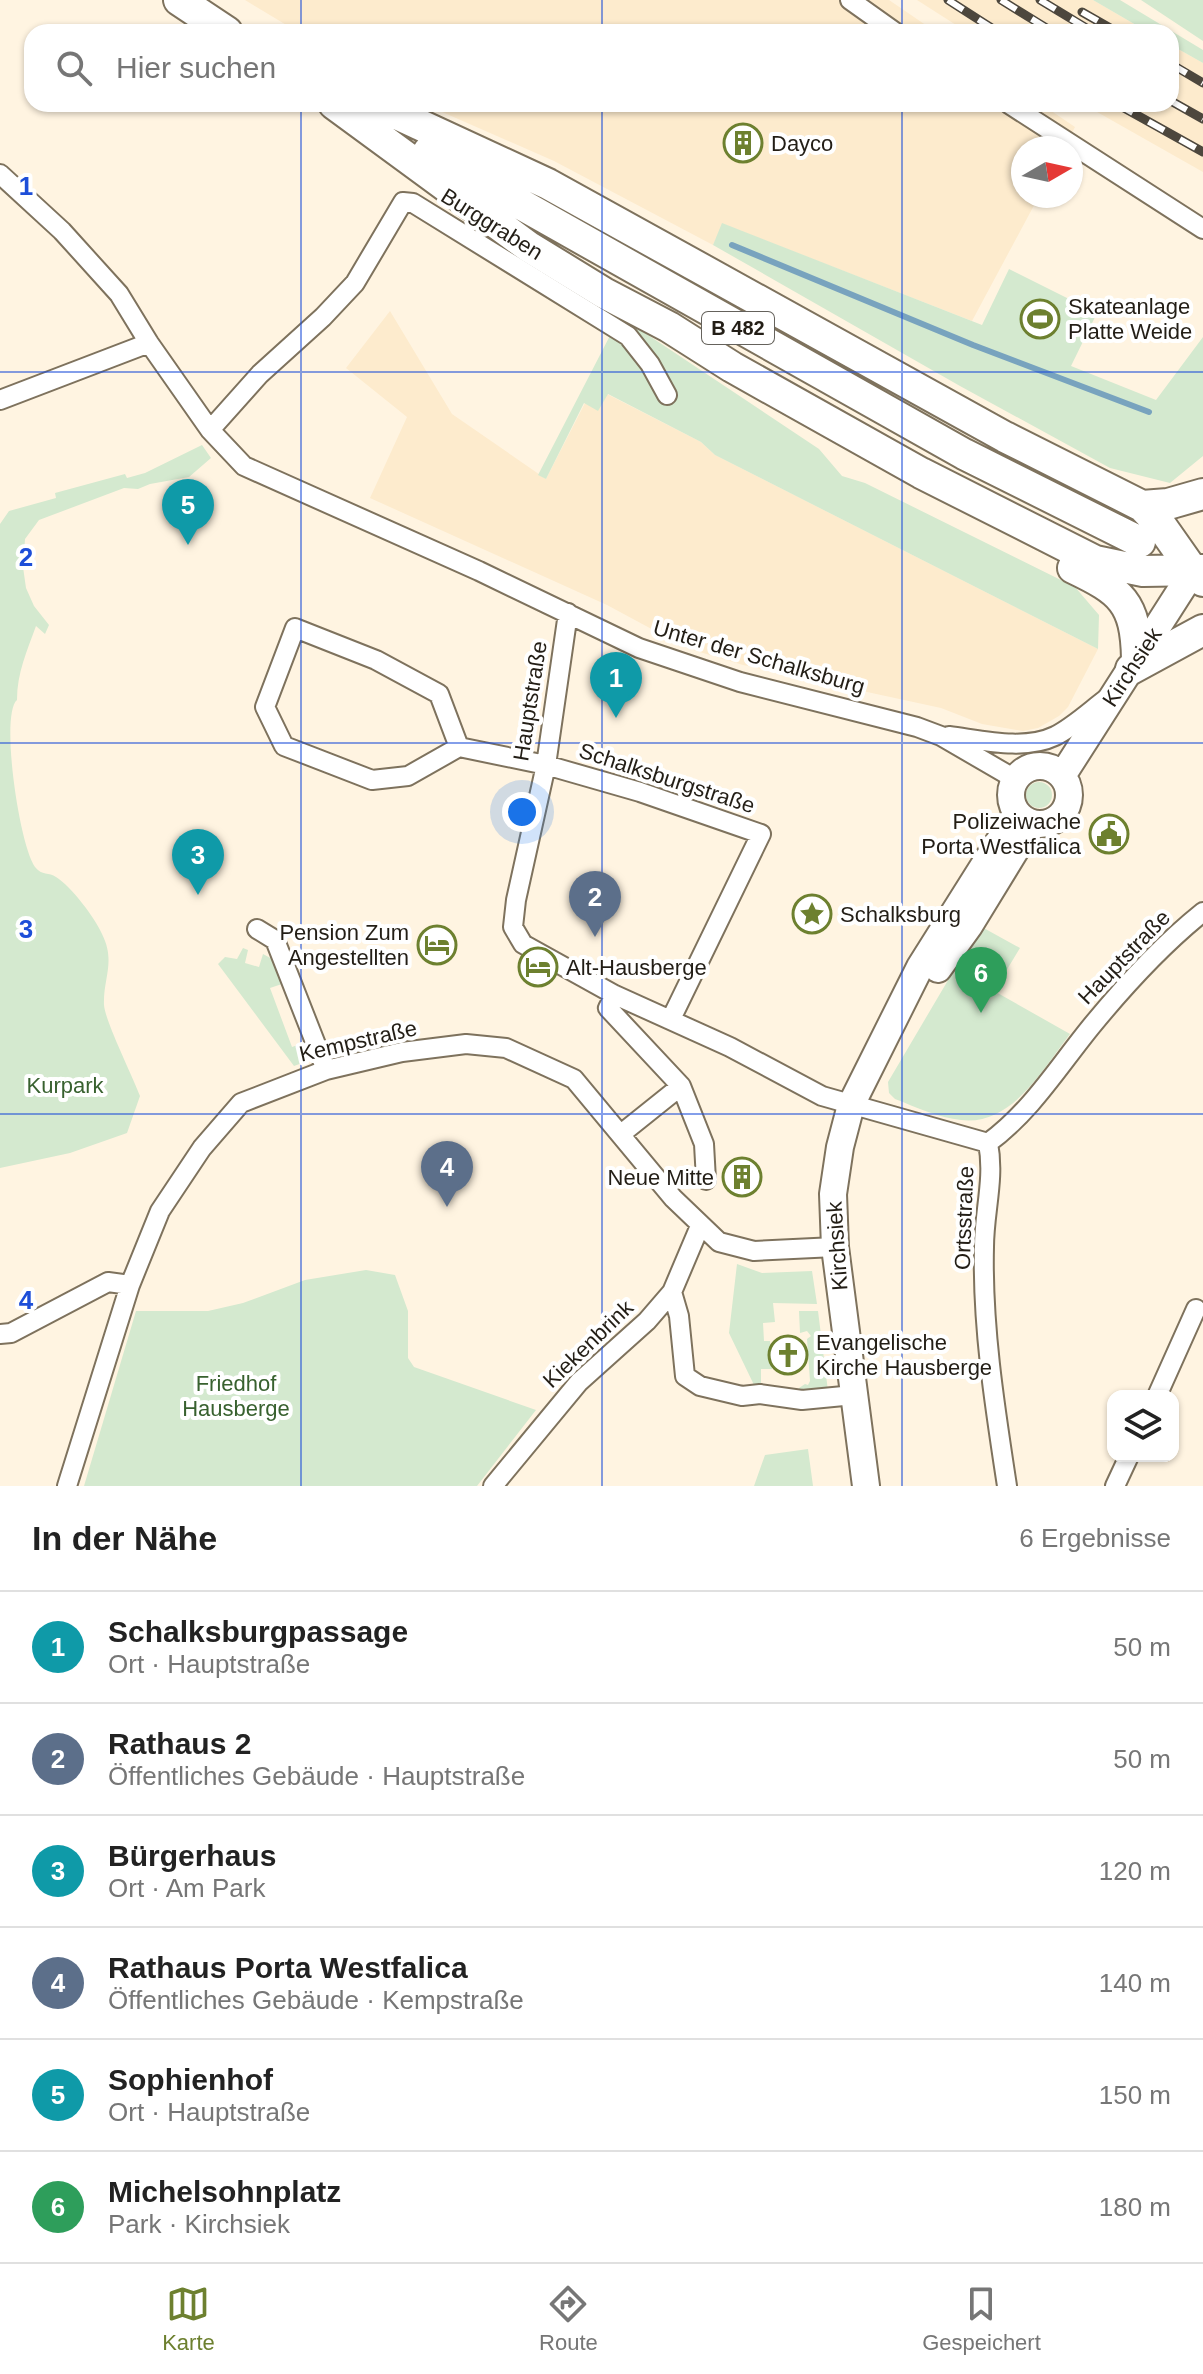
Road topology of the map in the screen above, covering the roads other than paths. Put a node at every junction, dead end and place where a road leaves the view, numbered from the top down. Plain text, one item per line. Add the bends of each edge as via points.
1 (179, 0) edge
2 (850, 0) edge
3 (215, 24) edge
4 (884, 24) edge
5 (345, 112) edge
6 (356, 112) edge
7 (392, 112) edge
8 (1021, 112) edge
9 (0, 174) edge
10 (1203, 229) edge
11 (149, 343) junction
12 (667, 395) dead end
13 (0, 400) edge
14 (210, 430) junction
15 (1203, 494) edge
16 (1142, 506) junction
17 (994, 511) junction
18 (1140, 542) dead end
19 (1201, 570) edge
20 (568, 613) junction
21 (1203, 630) edge
22 (1128, 673) junction
23 (941, 736) junction
24 (459, 747) junction
25 (546, 765) junction
26 (1062, 776) junction
27 (1015, 779) junction
28 (1025, 818) junction
29 (1203, 912) edge
30 (257, 929) dead end
31 (615, 995) junction
32 (671, 1019) junction
33 (326, 1070) junction
34 (681, 1086) junction
35 (851, 1105) junction
36 (621, 1134) junction
37 (988, 1143) junction
38 (706, 1180) dead end
39 (700, 1226) junction
40 (835, 1247) junction
41 (130, 1285) junction
42 (672, 1292) junction
43 (1196, 1309) dead end
44 (0, 1334) edge
45 (1160, 1390) edge
46 (854, 1395) junction
47 (1126, 1462) edge
48 (67, 1486) edge
49 (493, 1486) edge
50 (866, 1486) edge
51 (1007, 1486) edge
52 (1115, 1486) edge

1 - 3 main road
2 - 4 street
5 - 17 main road via 529,247
6 - 18 main road, B 482 via 964,454
7 - 16 main road via 548,184 1005,437
8 - 10 street
9 - 11 street via 119,294
11 - 13 street
11 - 14 street
12 - 14 street, Burggraben via 628,336 413,203 403,202 355,283
14 - 20 street via 244,466
15 - 16 main road
16 - 19 main road
17 - 19 main road via 1112,566
17 - 22 main road via 1033,549 1121,596 1134,627
19 - 22 main road, Kirchsiek
20 - 23 street, Unter der Schalksburg via 685,665
20 - 25 street, Hauptstraße
21 - 22 main road
22 - 23 street, Unter der Schalksburg via 1058,735 1013,743
22 - 26 main road, Kirchsiek
23 - 27 street, Unter der Schalksburg
24 - 24 street via 408,776 372,780 284,746 265,707 295,628 376,660 439,694
24 - 25 street
25 - 31 street, Hauptstraße via 513,927 523,944
25 - 32 street, Schalksburgstraße via 761,834
26 - 27 main road via 1038,766
26 - 28 main road via 1069,794 1063,812 1049,822
27 - 28 main road via 1011,796
28 - 35 main road, Kirchsiek via 920,967
29 - 37 street, Hauptstraße via 1096,1021 1021,1116
30 - 33 street via 275,940
31 - 32 street, Hauptstraße
31 - 34 street via 608,1008
32 - 35 street, Hauptstraße via 822,1096
33 - 36 street, Kempstraße via 466,1044 506,1048 574,1079
33 - 41 street, Kempstraße via 241,1103 202,1148 160,1211
34 - 36 street
34 - 38 street via 704,1144
35 - 37 street, Hauptstraße
35 - 40 main road, Kirchsiek via 833,1194
36 - 39 street, Kempstraße
37 - 51 street, Ortsstraße via 991,1175 983,1248 987,1323
39 - 40 street, Kempstraße via 719,1242 754,1251
39 - 42 street, Kiekenbrink
40 - 46 main road, Kirchsiek
41 - 44 street via 108,1282
41 - 48 street, Kempstraße
42 - 46 street via 685,1376 700,1386 742,1396 802,1400
42 - 49 street, Kiekenbrink via 579,1382
43 - 45 street
46 - 50 main road, Kirchsiek
47 - 52 street

